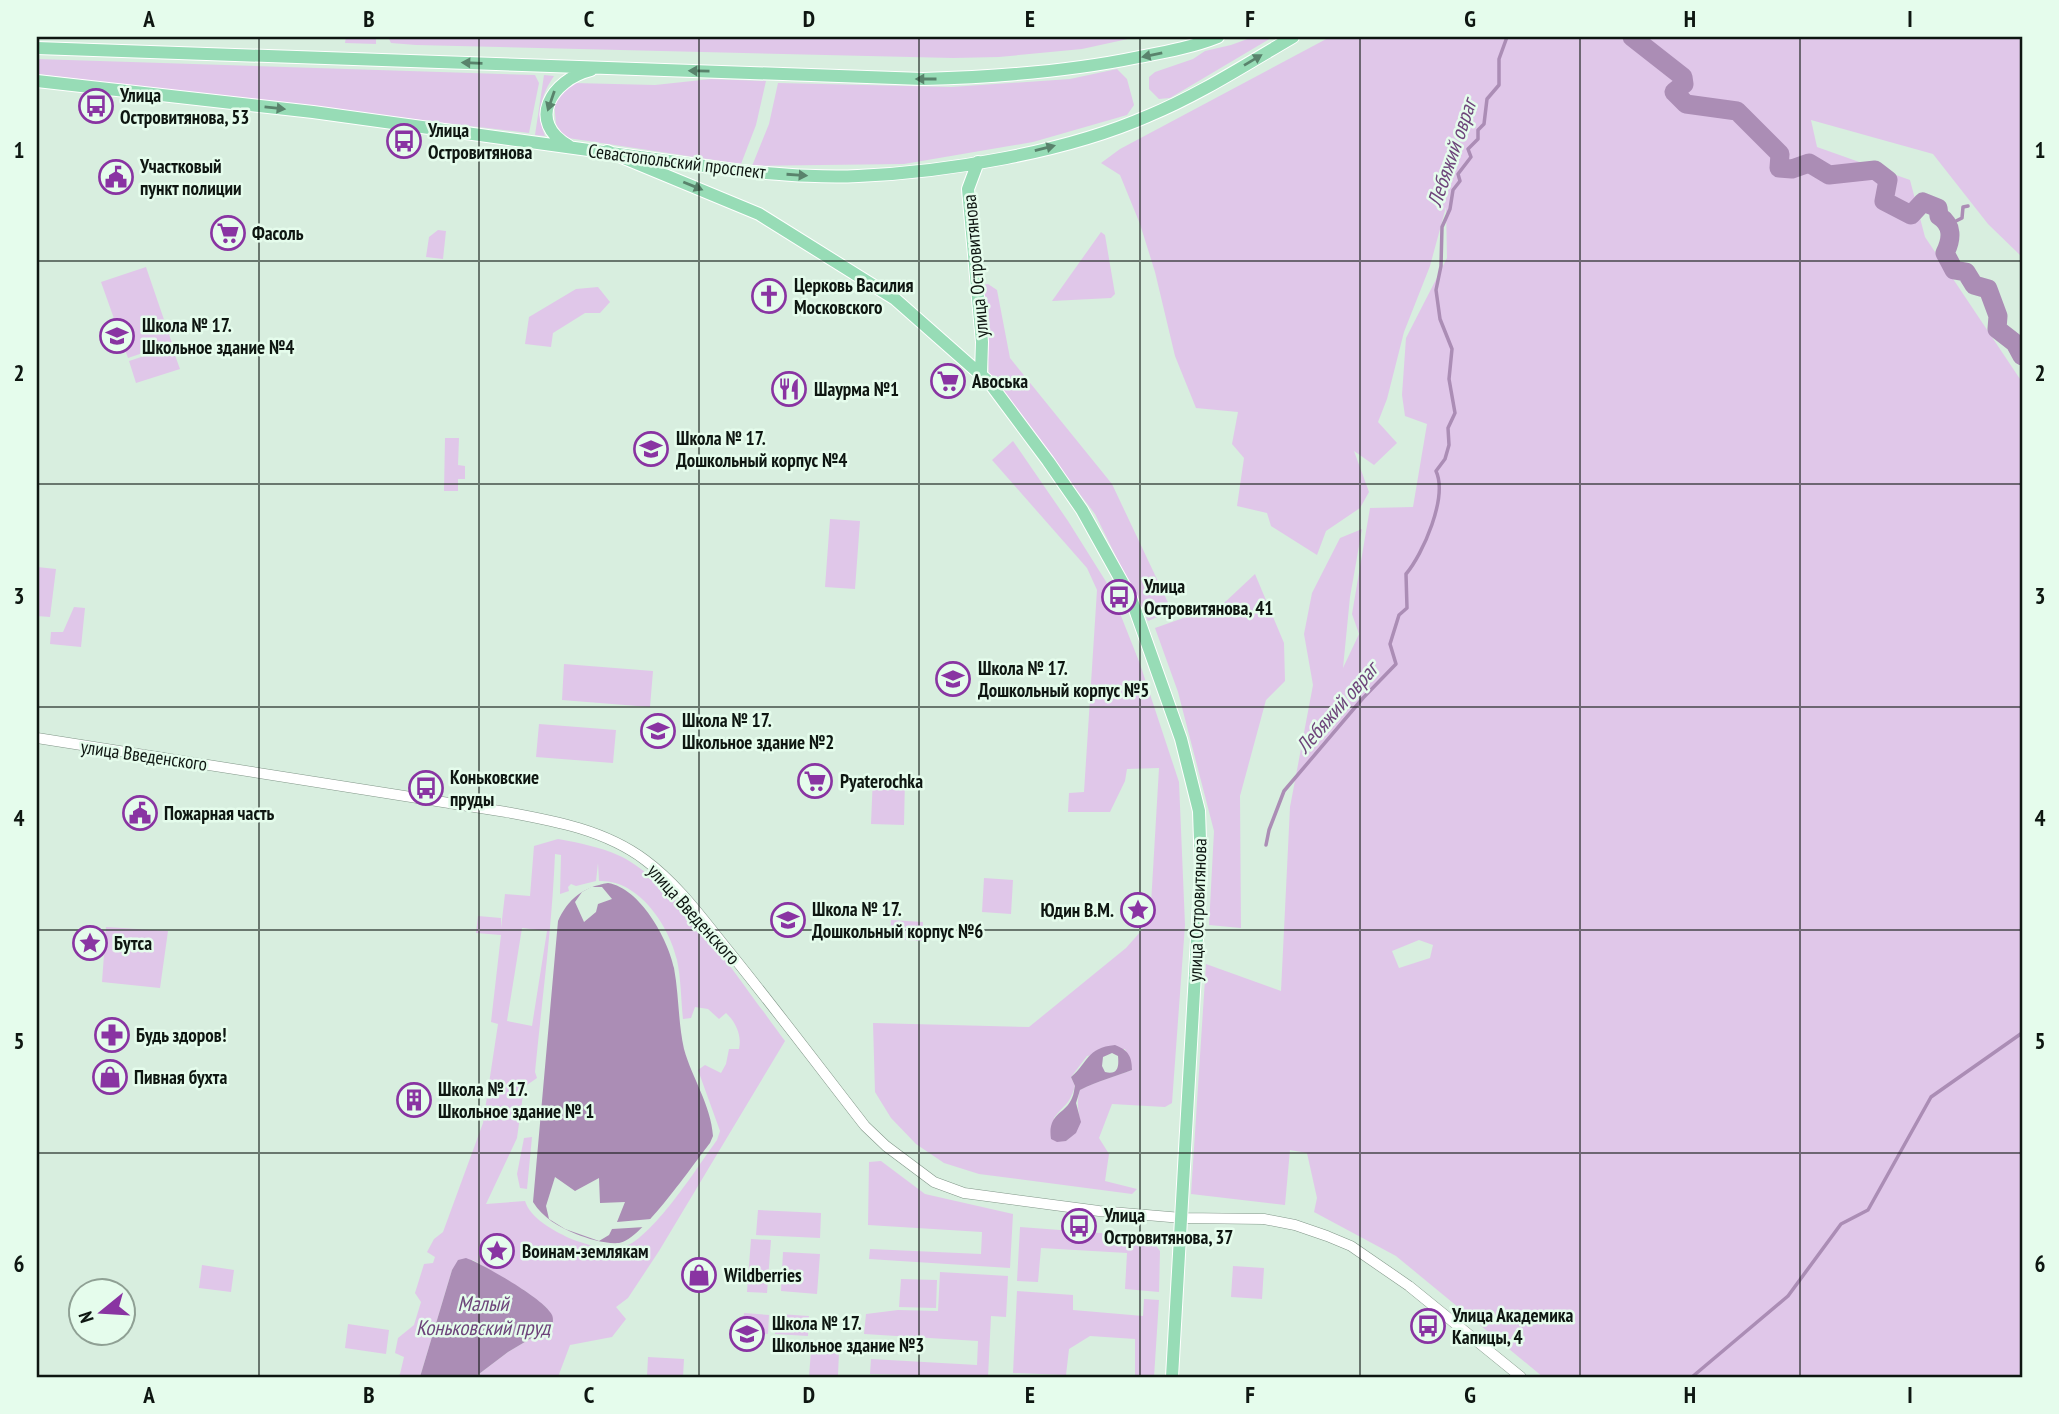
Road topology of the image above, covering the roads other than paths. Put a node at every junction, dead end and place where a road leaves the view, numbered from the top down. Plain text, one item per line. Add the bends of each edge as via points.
1 (1218, 37) edge
2 (1293, 37) edge
3 (37, 48) edge
4 (598, 69) junction
5 (37, 81) edge
6 (574, 148) junction
7 (607, 151) junction
8 (978, 162) junction
9 (981, 373) junction
10 (37, 738) edge
11 (1182, 1218) junction
12 (1172, 1377) edge
13 (1521, 1377) edge

1 -> 4 main road via 1118,62 993,77
8 -> 2 main road, Севастопольский проспект via 1079,140 1147,117
4 -> 3 main road
4 -> 6 main road via 568,79 549,100 548,117 556,137
5 -> 6 main road, Севастопольский проспект
6 - 7 main road, Севастопольский проспект
7 -> 8 main road, Севастопольский проспект via 804,176 909,173
7 -> 9 main road, улица Островитянова via 759,214 895,299
8 - 9 main road, улица Островитянова via 968,189
9 - 11 main road, улица Островитянова via 1082,510 1128,593 1181,740 1199,811 1201,869
10 - 11 street, улица Введенского via 506,812 594,833 646,861 669,882 729,951 865,1126 934,1182 1002,1199
11 - 12 main road, улица Островитянова
11 - 13 street, улица Введенского via 1264,1219 1296,1225 1350,1246 1409,1286

